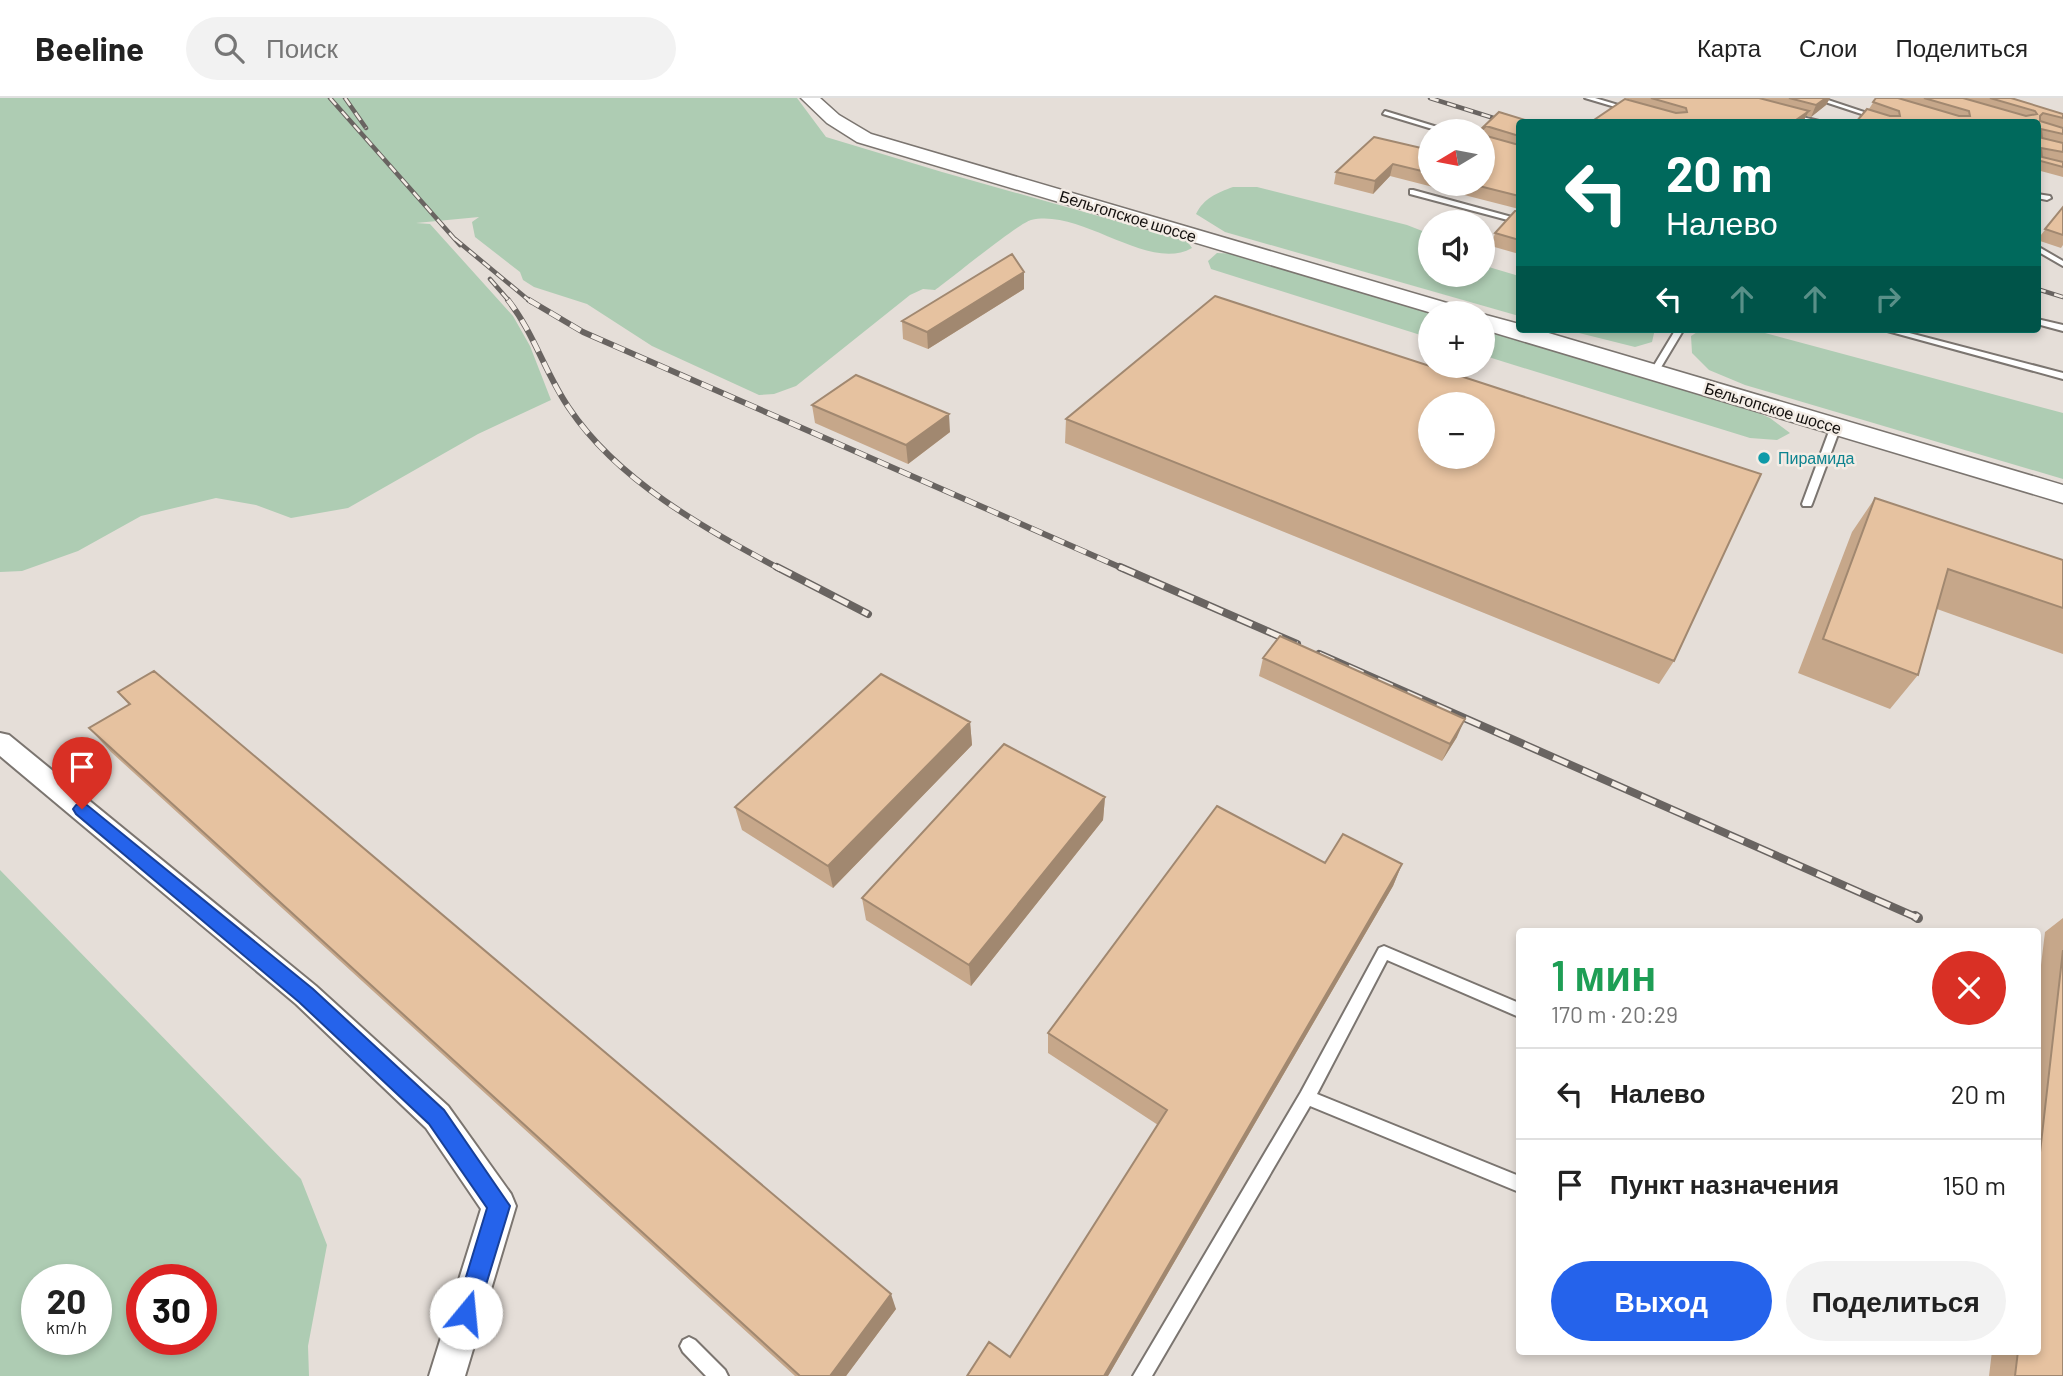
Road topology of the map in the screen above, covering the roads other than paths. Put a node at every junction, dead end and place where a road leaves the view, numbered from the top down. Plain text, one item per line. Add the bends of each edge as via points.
1 (810, 98) edge
2 (1588, 98) edge
3 (1816, 98) edge
4 (1639, 112) edge
5 (1776, 112) edge
6 (1385, 113) dead end
7 (1804, 119) edge
8 (1882, 119) edge
9 (1418, 123) edge
10 (1413, 192) dead end
11 (2041, 197) edge
12 (2047, 198) dead end
13 (1516, 220) edge
14 (2041, 250) edge
15 (2063, 264) edge
16 (1418, 302) edge
17 (2041, 322) edge
18 (1495, 325) edge
19 (2063, 328) edge
20 (1516, 331) edge
21 (1522, 333) edge
22 (1677, 333) edge
23 (1899, 333) edge
24 (1654, 372) junction
25 (2063, 376) edge
26 (1836, 426) junction
27 (2063, 494) edge
28 (1807, 504) dead end
29 (0, 742) edge
30 (1516, 1009) edge
31 (1307, 1097) junction
32 (1516, 1183) edge
33 (689, 1346) dead end
34 (447, 1376) edge
35 (719, 1376) edge
36 (1142, 1376) edge

1 - 16 street, Бельгопское шоссе via 864,138
2 - 4 lane
3 - 8 lane
5 - 7 lane
6 - 9 lane
10 - 13 lane
11 - 12 lane
14 - 15 lane
17 - 19 lane
18 - 20 street, Бельгопское шоссе
21 - 24 street, Бельгопское шоссе
22 - 24 lane
23 - 25 lane
24 - 26 street, Бельгопское шоссе
26 - 27 street, Бельгопское шоссе
26 - 28 lane
29 - 34 street via 306,995 437,1117 499,1206
30 - 31 lane via 1384,952
31 - 32 lane
31 - 36 lane
33 - 35 lane

